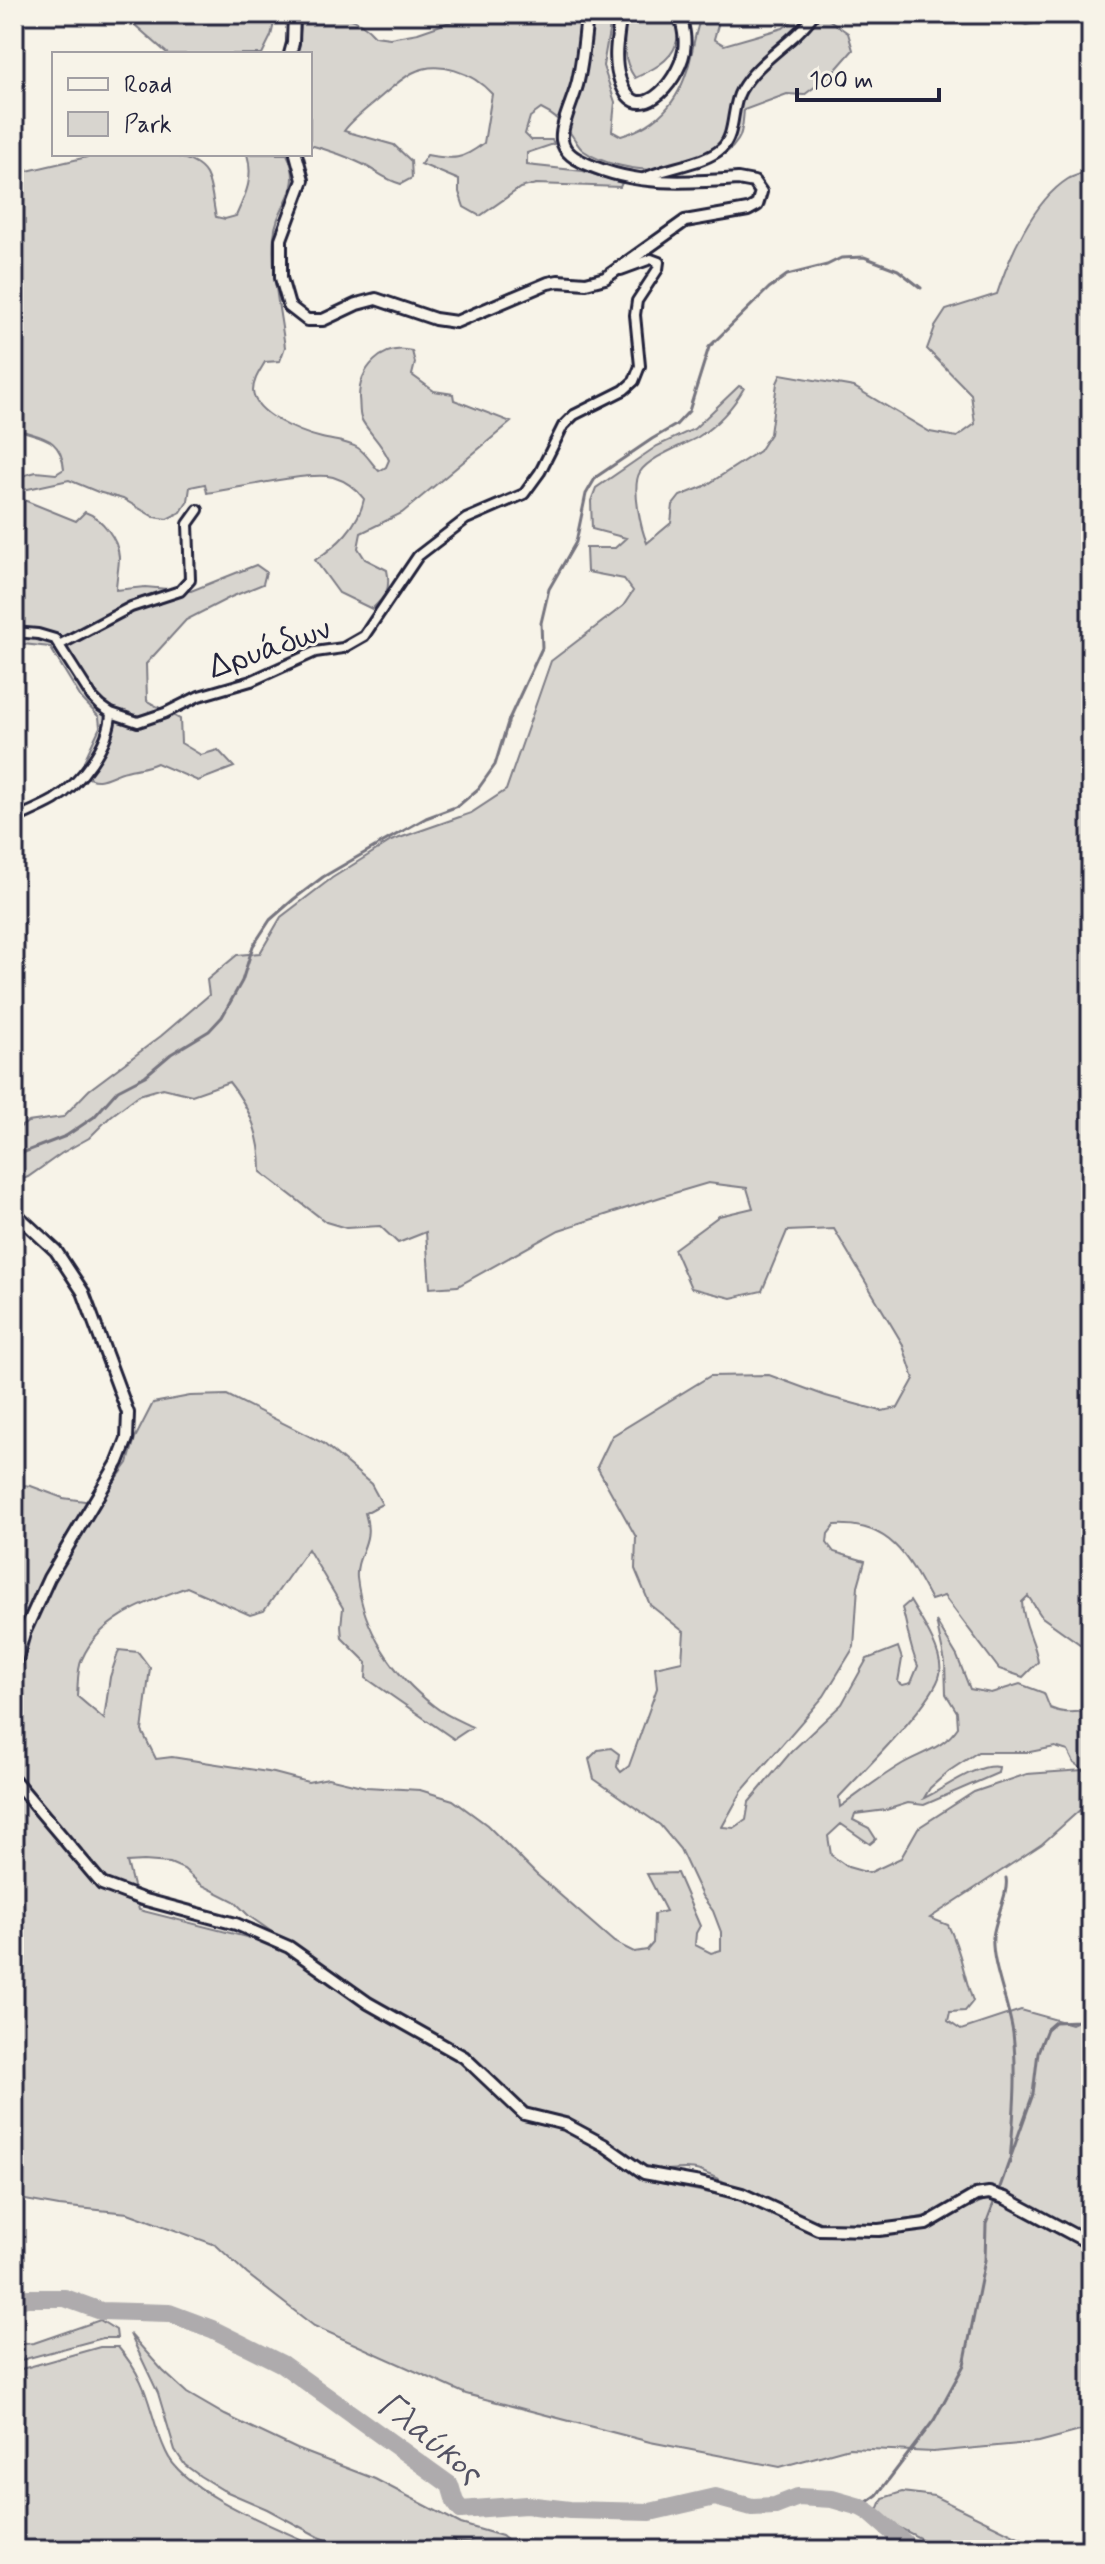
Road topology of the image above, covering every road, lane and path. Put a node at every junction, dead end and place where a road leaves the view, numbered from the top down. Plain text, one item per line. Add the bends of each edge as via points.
1 (294, 14) edge
2 (587, 14) edge
3 (621, 14) edge
4 (680, 14) edge
5 (814, 14) edge
6 (291, 52) edge
7 (297, 156) edge
8 (637, 181) junction
9 (619, 270) junction
10 (198, 510) dead end
11 (14, 632) edge
12 (59, 645) junction
13 (111, 713) junction
14 (14, 819) edge
15 (14, 1212) edge
16 (14, 1669) edge
17 (14, 1780) edge
18 (1091, 2244) edge

1 - 6 street
2 - 8 street via 578,84 562,143 586,164
3 - 4 street via 619,77 628,96 640,102 657,98 680,66 685,38
5 - 8 street via 746,81 724,146
7 - 9 street via 303,180 281,239 281,278 289,306 307,320 323,320 376,299 456,322 548,283 596,281
8 - 9 street via 738,179 754,182 761,192 757,205 748,210 685,221
9 - 13 street, Δρυάδων via 651,259 659,262 637,301 640,366 634,381 563,426 524,494 466,519 418,556 364,636 144,721
10 - 12 street via 188,524 190,580 180,591 131,607
11 - 12 street via 48,636
12 - 13 street via 92,697
13 - 14 street via 102,743 76,781 53,801
15 - 16 street via 56,1251 83,1292 128,1413 127,1439 118,1462 49,1578
17 - 18 street via 102,1884 236,1924 289,1947 368,2003 464,2057 524,2114 565,2124 644,2173 742,2194 818,2229 926,2224 989,2193

